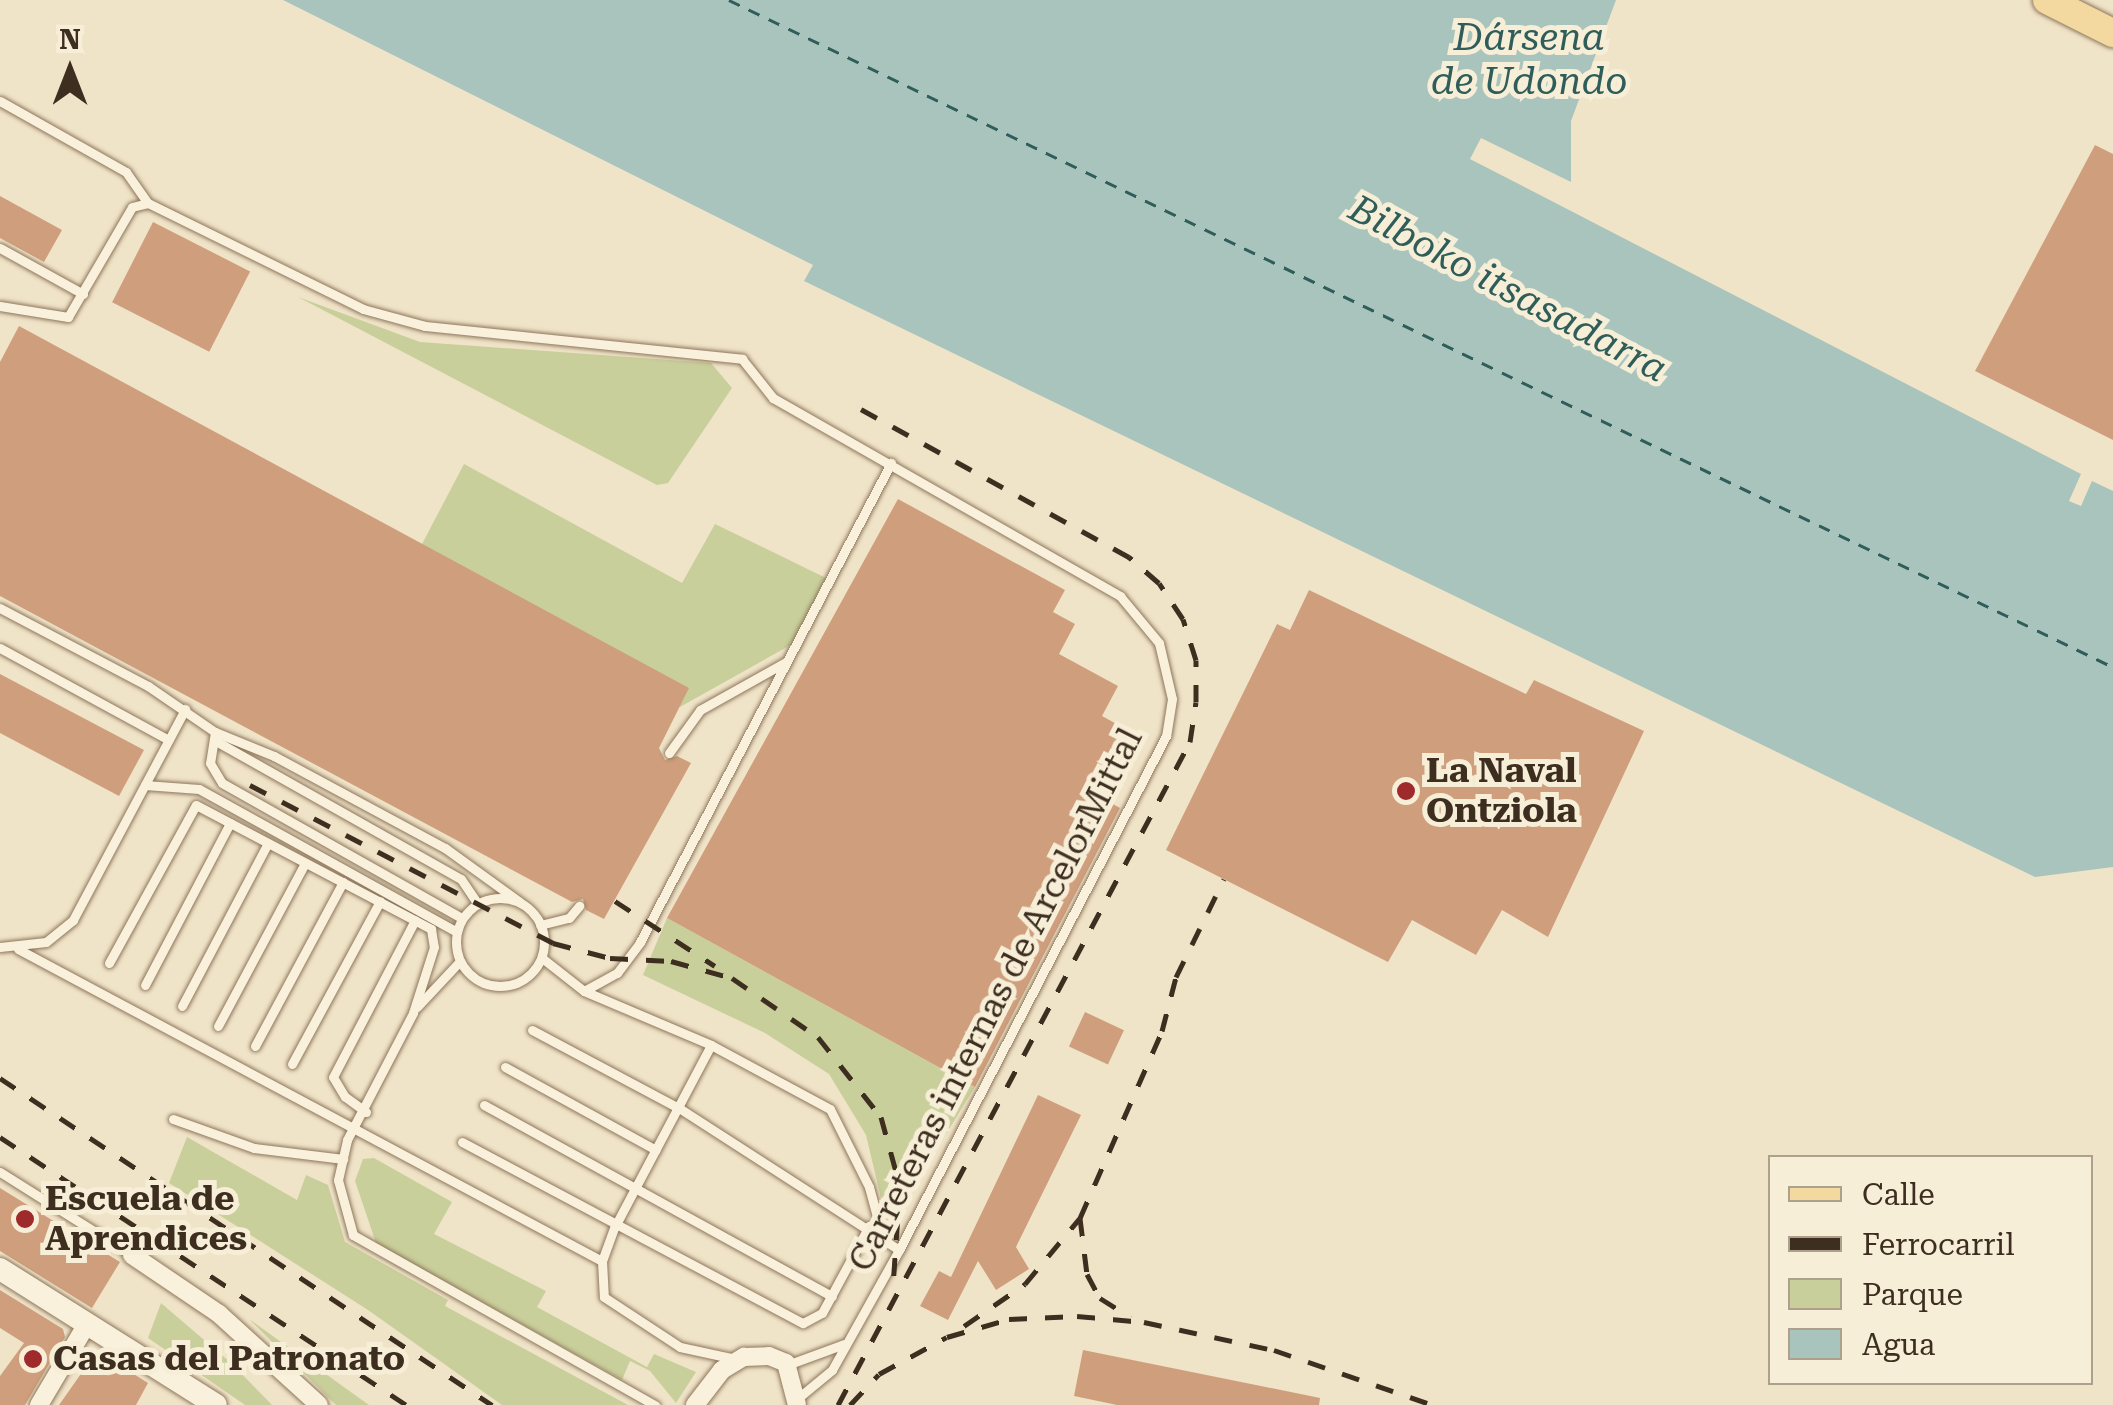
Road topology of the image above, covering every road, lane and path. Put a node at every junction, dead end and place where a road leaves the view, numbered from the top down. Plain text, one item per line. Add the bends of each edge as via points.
1 (2047, 0) edge
2 (2079, 7) edge
3 (2113, 32) edge
4 (0, 102) edge
5 (148, 203) junction
6 (0, 248) edge
7 (83, 294) junction
8 (0, 306) edge
9 (891, 463) junction
10 (0, 609) edge
11 (0, 648) edge
12 (786, 662) junction
13 (185, 709) junction
14 (214, 736) junction
15 (169, 740) junction
16 (669, 753) dead end
17 (145, 784) junction
18 (230, 824) junction
19 (268, 843) junction
20 (305, 862) junction
21 (343, 882) junction
22 (380, 902) junction
23 (520, 902) junction
24 (478, 904) junction
25 (578, 906) dead end
26 (462, 918) junction
27 (415, 920) junction
28 (540, 925) junction
29 (456, 932) junction
30 (0, 947) edge
31 (18, 949) junction
32 (542, 958) junction
33 (460, 961) junction
34 (110, 963) dead end
35 (145, 985) dead end
36 (584, 991) junction
37 (182, 1006) dead end
38 (412, 1013) junction
39 (218, 1026) dead end
40 (532, 1030) dead end
41 (711, 1045) junction
42 (255, 1046) dead end
43 (292, 1064) dead end
44 (504, 1066) dead end
45 (484, 1105) dead end
46 (679, 1108) junction
47 (366, 1112) junction
48 (173, 1118) dead end
49 (356, 1128) junction
50 (462, 1142) dead end
51 (656, 1150) junction
52 (343, 1159) junction
53 (0, 1172) edge
54 (636, 1186) junction
55 (869, 1226) junction
56 (614, 1228) junction
57 (882, 1235) junction
58 (899, 1250) junction
59 (132, 1255) joint
60 (602, 1261) junction
61 (0, 1268) edge
62 (832, 1296) junction
63 (88, 1322) junction
64 (846, 1342) junction
65 (744, 1358) junction
66 (788, 1365) junction
67 (798, 1401) edge
68 (39, 1405) edge
69 (216, 1405) edge
70 (319, 1405) edge
71 (655, 1405) edge
72 (694, 1405) edge

1 - 2 main road
2 - 3 main road
4 - 5 lane via 126,172
5 - 7 lane via 132,207
5 - 9 lane, Carreteras internas de ArcelorMittal via 363,310 424,326 742,359 773,398
6 - 7 lane
7 - 8 lane via 68,317
9 - 12 lane
9 - 58 lane, Carreteras internas de ArcelorMittal via 1120,596 1159,643 1172,698 1152,764
10 - 13 lane
11 - 15 lane
12 - 16 lane via 700,710
12 - 36 lane via 640,942 617,973
13 - 14 lane
13 - 15 lane
14 - 23 lane via 274,756 445,848
14 - 24 lane via 461,879
14 - 26 lane via 212,773 222,782
15 - 17 lane
17 - 29 lane via 199,789
17 - 31 lane via 72,920 46,942
18 - 19 lane
18 - 34 lane via 196,805
18 - 35 lane
19 - 20 lane
19 - 37 lane
20 - 21 lane
20 - 39 lane
21 - 22 lane
21 - 42 lane
22 - 27 lane
22 - 43 lane
23 - 24 lane
23 - 28 lane
24 - 26 lane
25 - 28 lane via 569,918
26 - 29 lane
27 - 38 lane via 431,928 434,947
27 - 47 lane via 334,1077 344,1097
28 - 32 lane
29 - 33 lane
30 - 31 lane
31 - 49 lane
32 - 33 lane via 531,974 494,987
32 - 36 lane
33 - 38 lane
36 - 41 lane
38 - 47 lane
40 - 46 lane
41 - 46 lane
41 - 57 lane via 830,1109 868,1187
44 - 51 lane
45 - 54 lane
46 - 51 lane
46 - 55 lane
47 - 49 lane
48 - 52 lane via 254,1148
49 - 52 lane
49 - 60 lane
50 - 56 lane
51 - 54 lane
52 - 71 lane via 338,1180 353,1235
53 - 59 lane
54 - 56 lane
54 - 62 lane
55 - 57 lane
55 - 62 lane
56 - 60 lane
56 - 62 lane via 804,1322 822,1313
57 - 58 lane
58 - 64 lane, Carreteras internas de ArcelorMittal
59 - 70 street via 219,1314
60 - 65 lane via 604,1296 680,1347 719,1359
61 - 63 street
63 - 68 street
63 - 69 street
64 - 66 lane
64 - 67 lane, Carreteras internas de ArcelorMittal via 832,1370
65 - 66 street via 769,1356
65 - 72 street via 722,1370
66 - 67 street

